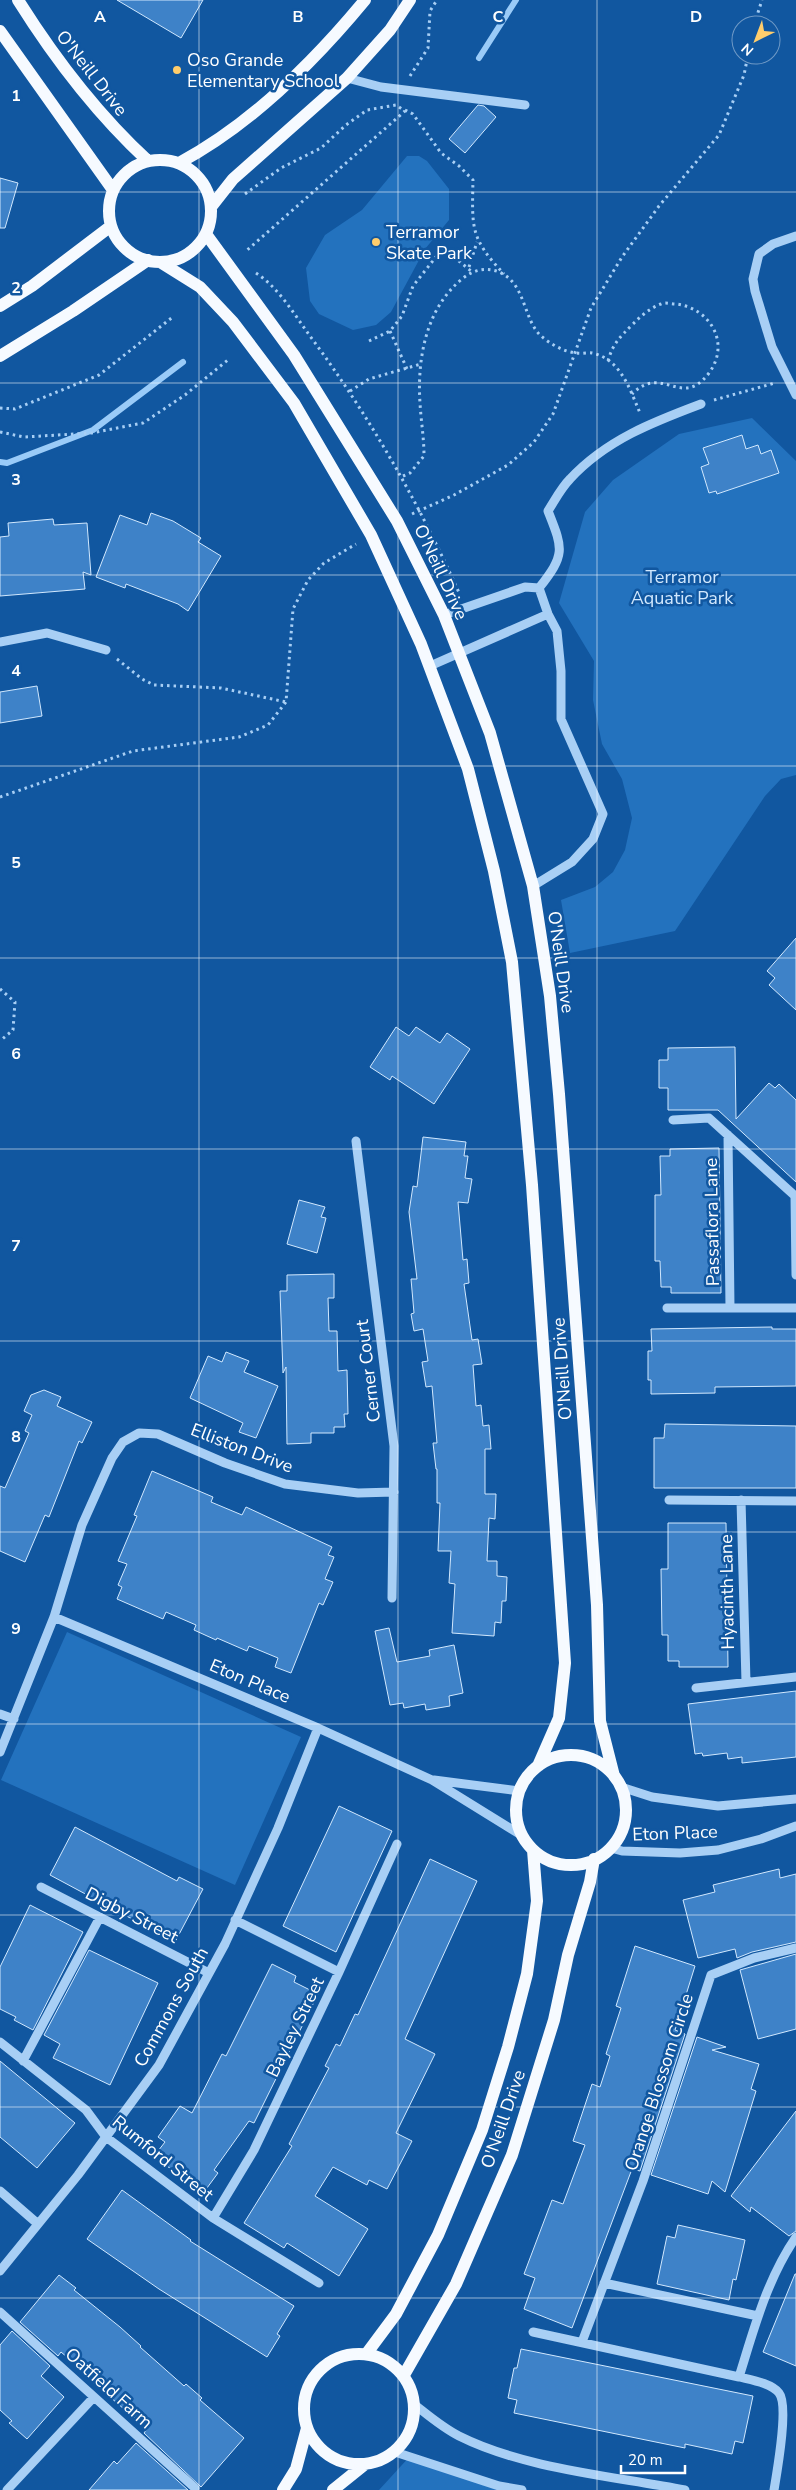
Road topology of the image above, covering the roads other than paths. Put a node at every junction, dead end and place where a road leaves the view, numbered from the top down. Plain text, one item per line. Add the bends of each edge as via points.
1 (18, 0) edge
2 (366, 0) edge
3 (410, 0) edge
4 (0, 31) edge
5 (347, 78) junction
6 (525, 105) dead end
7 (148, 161) junction
8 (179, 163) junction
9 (112, 190) junction
10 (211, 207) junction
11 (110, 226) junction
12 (206, 234) junction
13 (796, 236) edge
14 (154, 261) junction
15 (0, 306) edge
16 (0, 356) edge
17 (796, 395) edge
18 (701, 404) road end
19 (539, 588) junction
20 (548, 614) junction
21 (444, 615) junction
22 (0, 642) edge
23 (106, 650) road end
24 (458, 653) junction
25 (430, 666) junction
26 (533, 886) junction
27 (673, 1120) dead end
28 (728, 1135) junction
29 (356, 1141) dead end
30 (796, 1276) edge
31 (667, 1308) dead end
32 (730, 1308) junction
33 (796, 1308) edge
34 (394, 1492) junction
35 (669, 1500) dead end
36 (741, 1500) junction
37 (796, 1501) edge
38 (392, 1598) dead end
39 (54, 1617) junction
40 (796, 1677) edge
41 (746, 1682) junction
42 (696, 1688) dead end
43 (0, 1714) edge
44 (14, 1720) junction
45 (318, 1728) junction
46 (0, 1752) edge
47 (538, 1766) junction
48 (614, 1776) junction
49 (432, 1780) junction
50 (621, 1787) junction
51 (519, 1791) junction
52 (796, 1799) edge
53 (796, 1826) edge
54 (521, 1835) junction
55 (397, 1844) dead end
56 (611, 1848) junction
57 (533, 1850) junction
58 (594, 1859) junction
59 (41, 1887) dead end
60 (100, 1917) junction
61 (235, 1920) junction
62 (796, 1948) edge
63 (339, 1972) junction
64 (209, 1973) junction
65 (0, 2042) edge
66 (24, 2061) junction
67 (106, 2137) junction
68 (0, 2191) edge
69 (213, 2218) junction
70 (38, 2224) junction
71 (796, 2237) edge
72 (0, 2271) edge
73 (318, 2283) dead end
74 (604, 2283) junction
75 (0, 2312) edge
76 (758, 2316) junction
77 (533, 2332) dead end
78 (582, 2342) junction
79 (367, 2354) junction
80 (404, 2375) junction
81 (739, 2377) junction
82 (94, 2397) junction
83 (415, 2405) junction
84 (306, 2428) junction
85 (395, 2452) junction
86 (364, 2465) junction
87 (196, 2488) dead end
88 (7, 2490) edge
89 (283, 2490) edge
90 (333, 2490) edge
91 (522, 2490) edge
92 (685, 2490) edge
93 (774, 2490) edge

1 - 7 main road, O'Neill Drive via 53,56 118,133
2 - 8 main road via 293,79 210,147
3 - 5 main road via 390,30
4 - 9 main road
5 - 6 street via 381,86
5 - 10 main road via 233,179
7 - 8 main road via 164,159
7 - 9 main road via 133,167
8 - 10 main road via 201,181
9 - 11 main road
10 - 12 main road
11 - 14 main road, O'Neill Drive via 132,254
11 - 15 main road via 32,286
12 - 14 main road via 187,254 174,260
12 - 21 main road, O'Neill Drive via 294,355 397,521
13 - 17 street via 774,244 760,254 753,279 772,347
14 - 16 main road
14 - 25 main road, O'Neill Drive via 200,287 233,322 294,403 370,535
18 - 19 street via 645,425 601,451 569,480 548,510 561,543 556,566
19 - 20 street
19 - 21 street via 525,587
20 - 24 street
20 - 26 street via 557,631 561,719 602,814 593,839 572,862
21 - 24 main road, O'Neill Drive
22 - 23 street via 47,633
24 - 25 street
24 - 26 main road, O'Neill Drive via 490,733
25 - 47 main road, O'Neill Drive via 468,769 494,870 512,962 532,1185 565,1664 559,1718
26 - 48 main road, O'Neill Drive via 550,996 559,1094 598,1605 600,1721
27 - 28 street, Passaflora Lane via 709,1118
28 - 30 street, Passaflora Lane via 796,1196
28 - 32 street, Passaflora Lane
29 - 34 street, Cerner Court via 394,1446
31 - 32 street, Passaflora Lane
32 - 33 street, Passaflora Lane
34 - 38 street, Cerner Court
34 - 39 street, Elliston Drive via 358,1493 285,1484 158,1434 139,1433 123,1442 112,1458 82,1525
35 - 36 street
36 - 37 street
36 - 41 street, Hyacinth Lane
39 - 44 street
39 - 45 street, Eton Place
40 - 41 street
41 - 42 street
43 - 44 street
44 - 46 street
45 - 49 street, Eton Place
45 - 61 street, Commons South via 278,1828
47 - 48 main road, O'Neill Drive via 556,1757 573,1755 595,1761
47 - 51 main road, O'Neill Drive
48 - 50 main road, O'Neill Drive
49 - 51 street, Eton Place
49 - 54 street, Eton Place
50 - 52 street, Eton Place via 652,1797 718,1806
50 - 56 main road, O'Neill Drive via 626,1806 625,1818 621,1833
51 - 54 main road, O'Neill Drive via 516,1806
53 - 56 street, Eton Place via 718,1850 622,1851
54 - 57 main road, O'Neill Drive
55 - 63 street, Bayley Street
56 - 58 main road, O'Neill Drive
57 - 58 main road, O'Neill Drive via 563,1865
57 - 79 main road, O'Neill Drive via 537,1901 527,1974 482,2130 438,2234 396,2314
58 - 80 main road, O'Neill Drive via 554,2020 512,2154 456,2284
59 - 60 street, Digby Street
60 - 64 street, Digby Street
60 - 66 street
61 - 63 street
61 - 64 street, Commons South
62 - 74 street, Orange Blossom Circle via 754,1958 711,1975 643,2181
63 - 69 street, Bayley Street via 254,2150
64 - 67 street, Commons South via 159,2065
65 - 66 street, Rumford Street
66 - 67 street, Rumford Street via 86,2110
67 - 69 street, Rumford Street
67 - 70 street, Commons South
68 - 70 street
69 - 73 street, Rumford Street
70 - 72 street, Commons South
71 - 76 street via 780,2260
74 - 76 street
74 - 78 street, Orange Blossom Circle
75 - 82 street, Oatfield Farm
76 - 81 street
77 - 78 street
78 - 81 street
79 - 80 main road via 394,2365
79 - 84 main road via 348,2354 330,2361 316,2374 306,2390
80 - 83 main road via 412,2389
81 - 93 street via 772,2387 782,2402 781,2441
82 - 87 street, Oatfield Farm
82 - 88 street
83 - 85 main road via 414,2422 407,2439
83 - 92 street via 445,2428 492,2450 530,2461
84 - 86 main road via 329,2456 346,2463
84 - 89 main road via 296,2469
85 - 86 main road via 381,2461
85 - 91 street via 499,2486
86 - 90 main road

